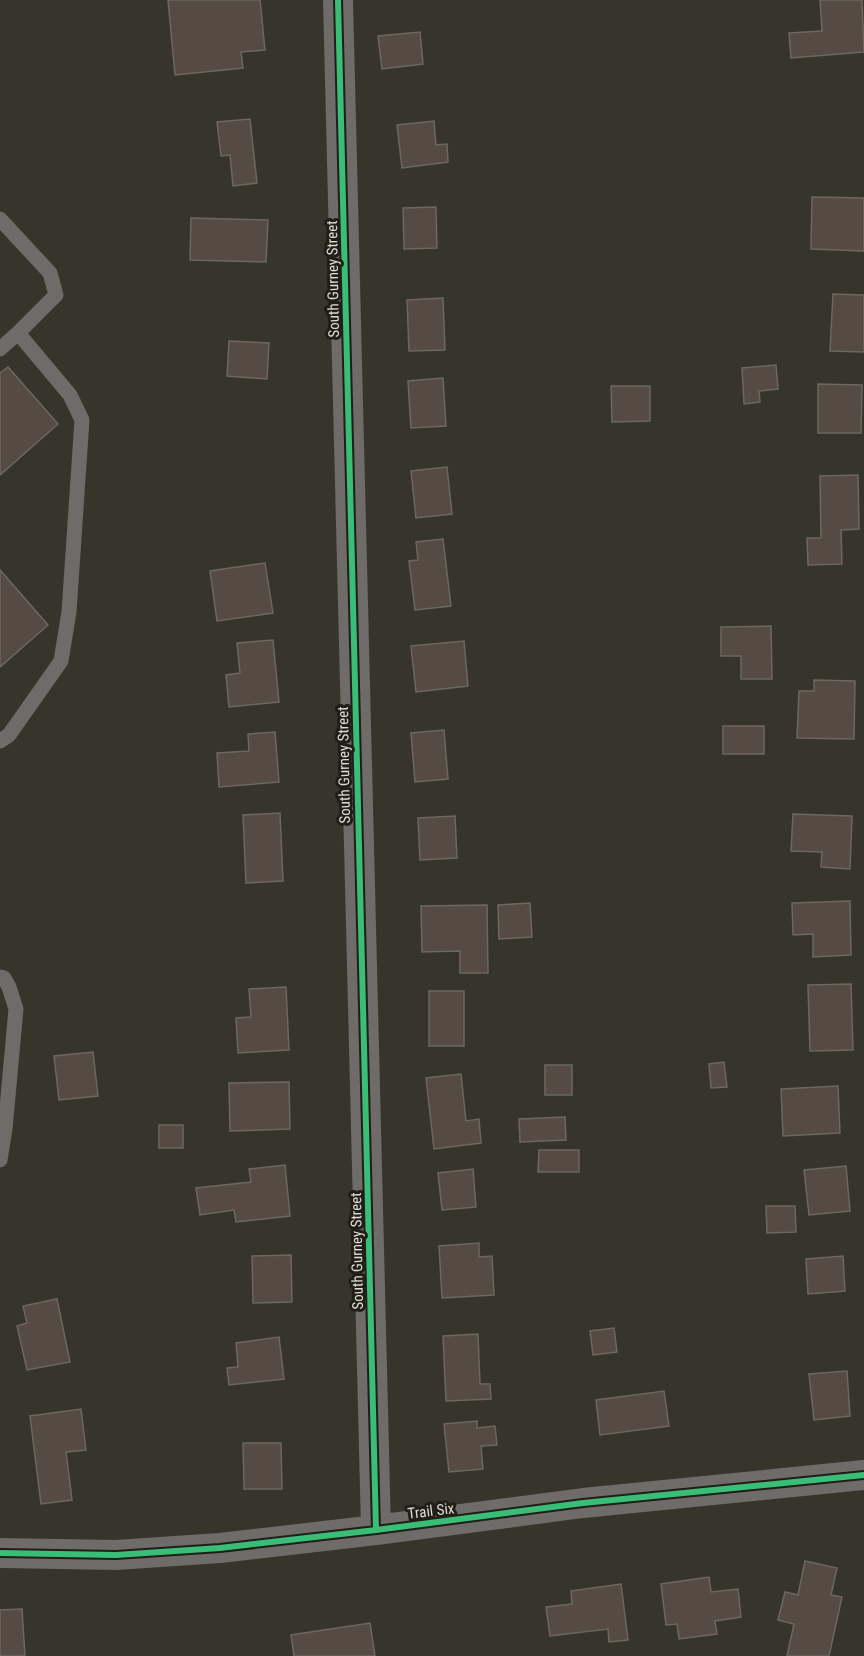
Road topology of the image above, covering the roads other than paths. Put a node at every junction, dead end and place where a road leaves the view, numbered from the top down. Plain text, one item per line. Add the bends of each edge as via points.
1 (338, 0) edge
2 (0, 219) edge
3 (18, 333) junction
4 (0, 349) edge
5 (0, 741) edge
6 (0, 977) edge
7 (1, 1153) edge
8 (864, 1475) edge
9 (376, 1530) junction
10 (0, 1553) edge

1 - 9 street, South Gurney Street
2 - 3 lane via 50,273 56,295
3 - 4 lane
3 - 5 lane via 70,395 82,420 69,612 61,661 9,735
6 - 7 lane via 9,987 16,1009
8 - 9 street, Trail Six via 583,1503
9 - 10 street, Trail Six via 116,1555

